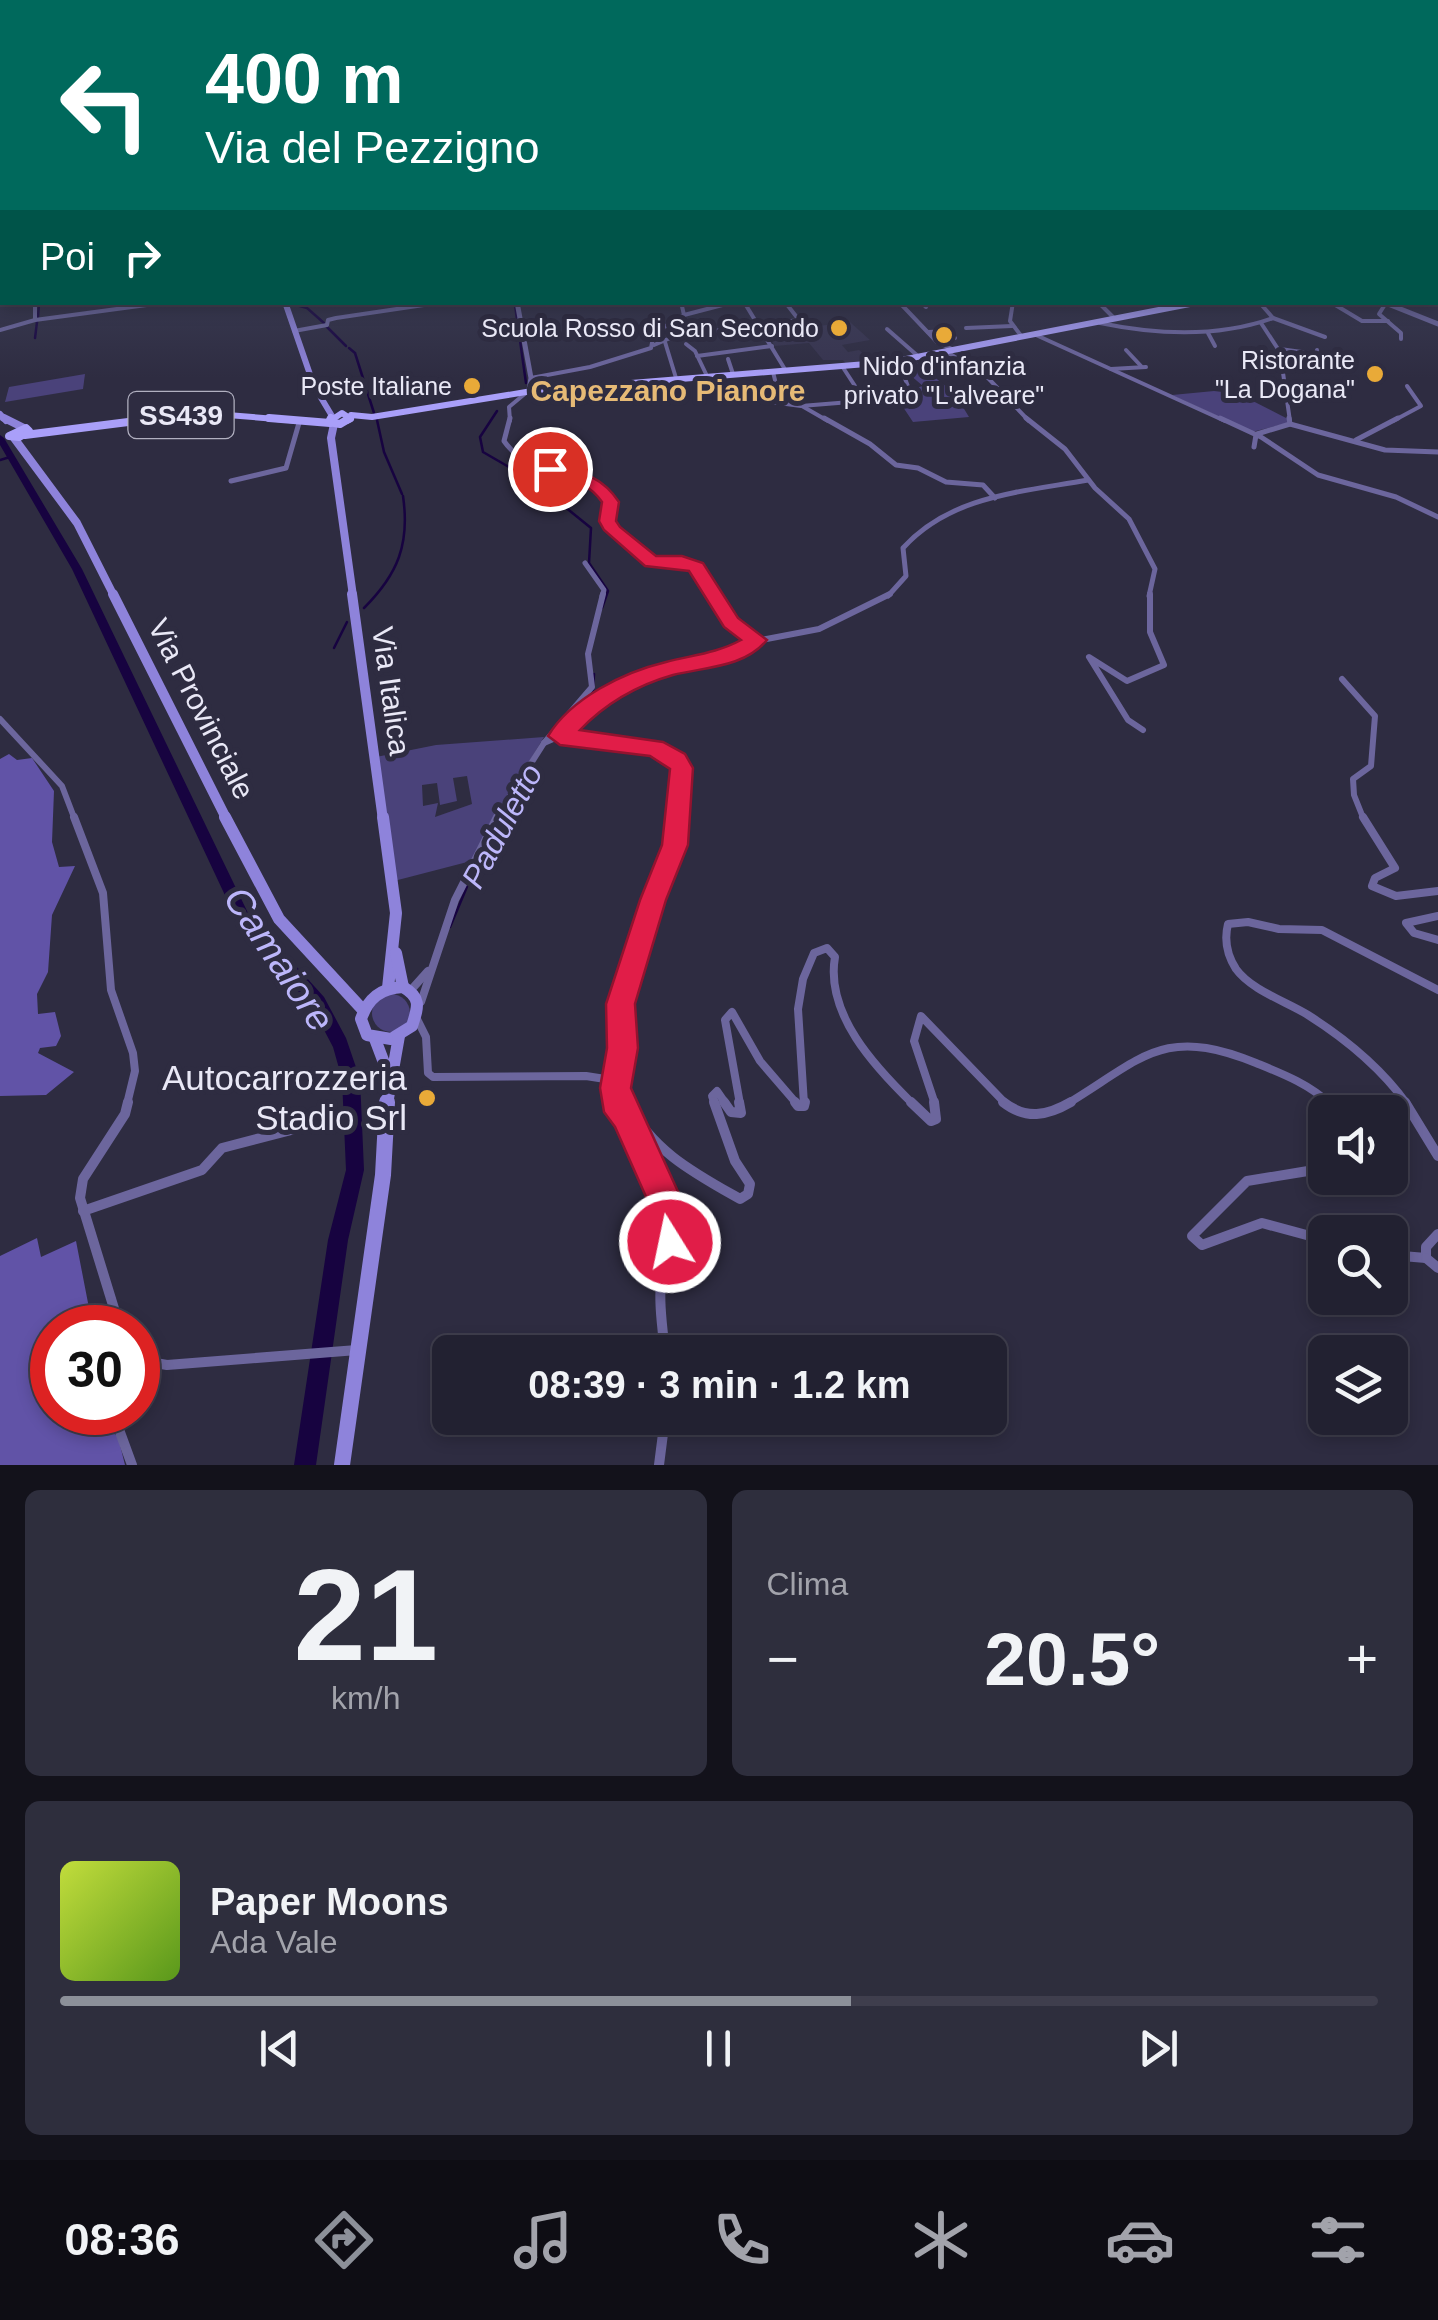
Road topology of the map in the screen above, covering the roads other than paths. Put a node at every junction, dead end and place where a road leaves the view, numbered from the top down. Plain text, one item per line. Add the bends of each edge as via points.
1 (35, 305) edge
2 (147, 305) edge
3 (286, 305) edge
4 (425, 305) edge
5 (518, 305) edge
6 (682, 305) edge
7 (723, 305) edge
8 (746, 305) edge
9 (788, 305) edge
10 (902, 305) edge
11 (1013, 305) edge
12 (1101, 305) edge
13 (1184, 305) edge
14 (1262, 305) edge
15 (1335, 305) edge
16 (1384, 305) edge
17 (1390, 305) edge
18 (684, 316) junction
19 (1273, 318) junction
20 (35, 320) junction
21 (1116, 320) junction
22 (1388, 320) junction
23 (1100, 323) junction
24 (1261, 323) junction
25 (1438, 324) edge
26 (759, 325) junction
27 (1012, 326) junction
28 (664, 327) junction
29 (966, 328) dead end
30 (888, 329) dead end
31 (0, 330) edge
32 (293, 331) junction
33 (927, 332) junction
34 (1208, 332) junction
35 (1036, 336) junction
36 (1325, 337) dead end
37 (1023, 338) junction
38 (1401, 339) dead end
39 (935, 340) junction
40 (667, 342) junction
41 (686, 344) dead end
42 (652, 346) junction
43 (772, 346) junction
44 (1214, 346) dead end
45 (1280, 349) junction
46 (1126, 350) dead end
47 (1317, 350) dead end
48 (951, 351) junction
49 (697, 356) junction
50 (920, 357) junction
51 (728, 359) dead end
52 (891, 362) junction
53 (842, 366) junction
54 (1110, 369) junction
55 (786, 371) junction
56 (773, 372) junction
57 (733, 374) junction
58 (707, 376) junction
59 (696, 377) junction
60 (531, 378) junction
61 (676, 378) junction
62 (1402, 384) dead end
63 (856, 386) dead end
64 (529, 391) junction
65 (780, 400) junction
66 (801, 406) junction
67 (0, 414) edge
68 (338, 418) junction
69 (299, 423) junction
70 (1290, 424) junction
71 (15, 434) edge
72 (1256, 434) junction
73 (1356, 441) junction
74 (1254, 446) dead end
75 (1438, 452) edge
76 (1088, 480) junction
77 (231, 481) dead end
78 (994, 498) junction
79 (1438, 517) edge
80 (585, 563) dead end
81 (756, 640) junction
82 (1342, 679) dead end
83 (0, 719) edge
84 (1143, 730) dead end
85 (552, 740) junction
86 (1438, 891) edge
87 (1438, 916) edge
88 (1438, 940) edge
89 (428, 970) junction
90 (401, 988) junction
91 (1438, 990) edge
92 (367, 1004) junction
93 (417, 1020) junction
94 (399, 1036) junction
95 (375, 1039) junction
96 (389, 1077) junction
97 (618, 1080) junction
98 (1318, 1095) edge
99 (330, 1120) dead end
100 (1438, 1156) edge
101 (1308, 1171) edge
102 (84, 1211) junction
103 (1438, 1234) edge
104 (1308, 1235) edge
105 (1408, 1256) edge
106 (1426, 1258) junction
107 (1438, 1268) edge
108 (113, 1305) edge
109 (663, 1335) edge
110 (358, 1350) junction
111 (160, 1363) edge
112 (121, 1435) edge
113 (662, 1435) edge
114 (132, 1465) edge
115 (342, 1465) edge
116 (658, 1465) edge

1 - 20 street
2 - 20 street
3 - 32 main road
4 - 32 street
5 - 60 street
6 - 18 street
7 - 18 street
8 - 26 street
9 - 26 street via 800,320
10 - 33 street
11 - 27 street
12 - 21 street
13 - 21 main road, SS439
14 - 19 street
15 - 22 street via 1362,321
16 - 22 street via 1379,314
17 - 25 street
18 - 28 street
19 - 24 street
19 - 36 street
20 - 31 street
21 - 23 main road, SS439
22 - 38 street
23 - 34 street
23 - 35 main road, SS439
24 - 34 street
24 - 45 street
26 - 40 street
26 - 43 street
27 - 29 street
27 - 37 street
28 - 40 street
28 - 42 street via 653,335
30 - 50 street
32 - 68 main road via 314,386
33 - 39 street
33 - 39 street via 953,336
34 - 44 street
35 - 37 main road, SS439
35 - 54 street
37 - 48 main road, SS439
39 - 48 street
40 - 42 street
40 - 61 street
41 - 49 street
42 - 60 street
43 - 49 street
43 - 55 street
45 - 47 street
45 - 70 street
46 - 54 street via 1144,367
48 - 50 main road, SS439
48 - 76 street via 1072,455
49 - 58 street
50 - 52 main road, SS439
51 - 57 street
52 - 53 main road, SS439
52 - 66 street via 912,397
53 - 55 main road, SS439
53 - 63 street
54 - 72 street
55 - 56 main road, SS439
56 - 57 main road, SS439
56 - 65 street
57 - 58 main road, SS439
58 - 59 main road, SS439
59 - 61 main road, SS439
59 - 65 street via 700,392
60 - 64 street
61 - 64 main road, SS439
62 - 73 street via 1419,408
64 - 68 main road, SS439
64 - 81 street via 509,408 504,441 510,452 601,488 611,502 612,530 651,562 696,567 731,623
65 - 66 street
66 - 78 street via 896,465 946,482 983,485
67 - 71 main road, Via Provinciale
68 - 69 main road, SS439
68 - 90 main road, Via Italica via 332,441
69 - 71 main road, SS439 via 202,413
69 - 77 street via 286,468
70 - 72 street
70 - 73 street
71 - 92 main road, Via Provinciale via 77,522 265,896
72 - 74 street
72 - 79 street via 1318,475 1396,497
73 - 75 street via 1385,450
76 - 78 street
76 - 84 street via 1129,518 1155,568 1150,632 1164,665 1126,680 1089,657 1128,720
78 - 81 street via 923,524 903,548 904,579 886,597 818,629
80 - 85 street via 604,590 588,654 592,687
81 - 85 street via 727,657 623,686
82 - 86 street via 1375,716 1371,766 1354,779 1353,790 1362,821 1395,868 1372,886 1396,896
83 - 102 street via 62,786 103,893 111,990 133,1053 125,1114 83,1179
85 - 89 street via 485,839
85 - 97 street via 655,748 682,768 675,845 620,1004
87 - 88 street via 1406,923
89 - 90 street
89 - 93 street
90 - 92 main road
90 - 93 main road via 418,998
91 - 100 street via 1322,930 1248,922 1225,930 1238,972 1319,1022 1380,1071 1421,1120
92 - 95 main road, Via Provinciale via 362,1028
93 - 94 main road
93 - 97 street via 433,1078
94 - 95 main road
94 - 96 main road, Via Provinciale
95 - 96 main road, Via Provinciale
96 - 110 main road, Via Provinciale via 383,1176
97 - 98 street via 655,1148 740,1199 748,1194 750,1184 712,1096 717,1091 731,1112 741,1113 725,1020 732,1012 736,1016 760,1061 804,1106 800,988 814,952 828,948 835,957 834,996 885,1074 931,1121 937,1107 918,1062 915,1034 922,1016 1024,1115 1071,1101 1135,1057 1191,1044 1220,1048 1293,1077
97 - 109 street via 616,1100 672,1225 662,1273
99 - 102 street via 222,1148 202,1170
101 - 104 street via 1247,1181 1192,1236 1202,1245 1250,1222
102 - 108 street
103 - 106 street
105 - 106 street
106 - 107 street
110 - 111 street
110 - 115 main road, Via Provinciale
112 - 114 street
113 - 116 street

